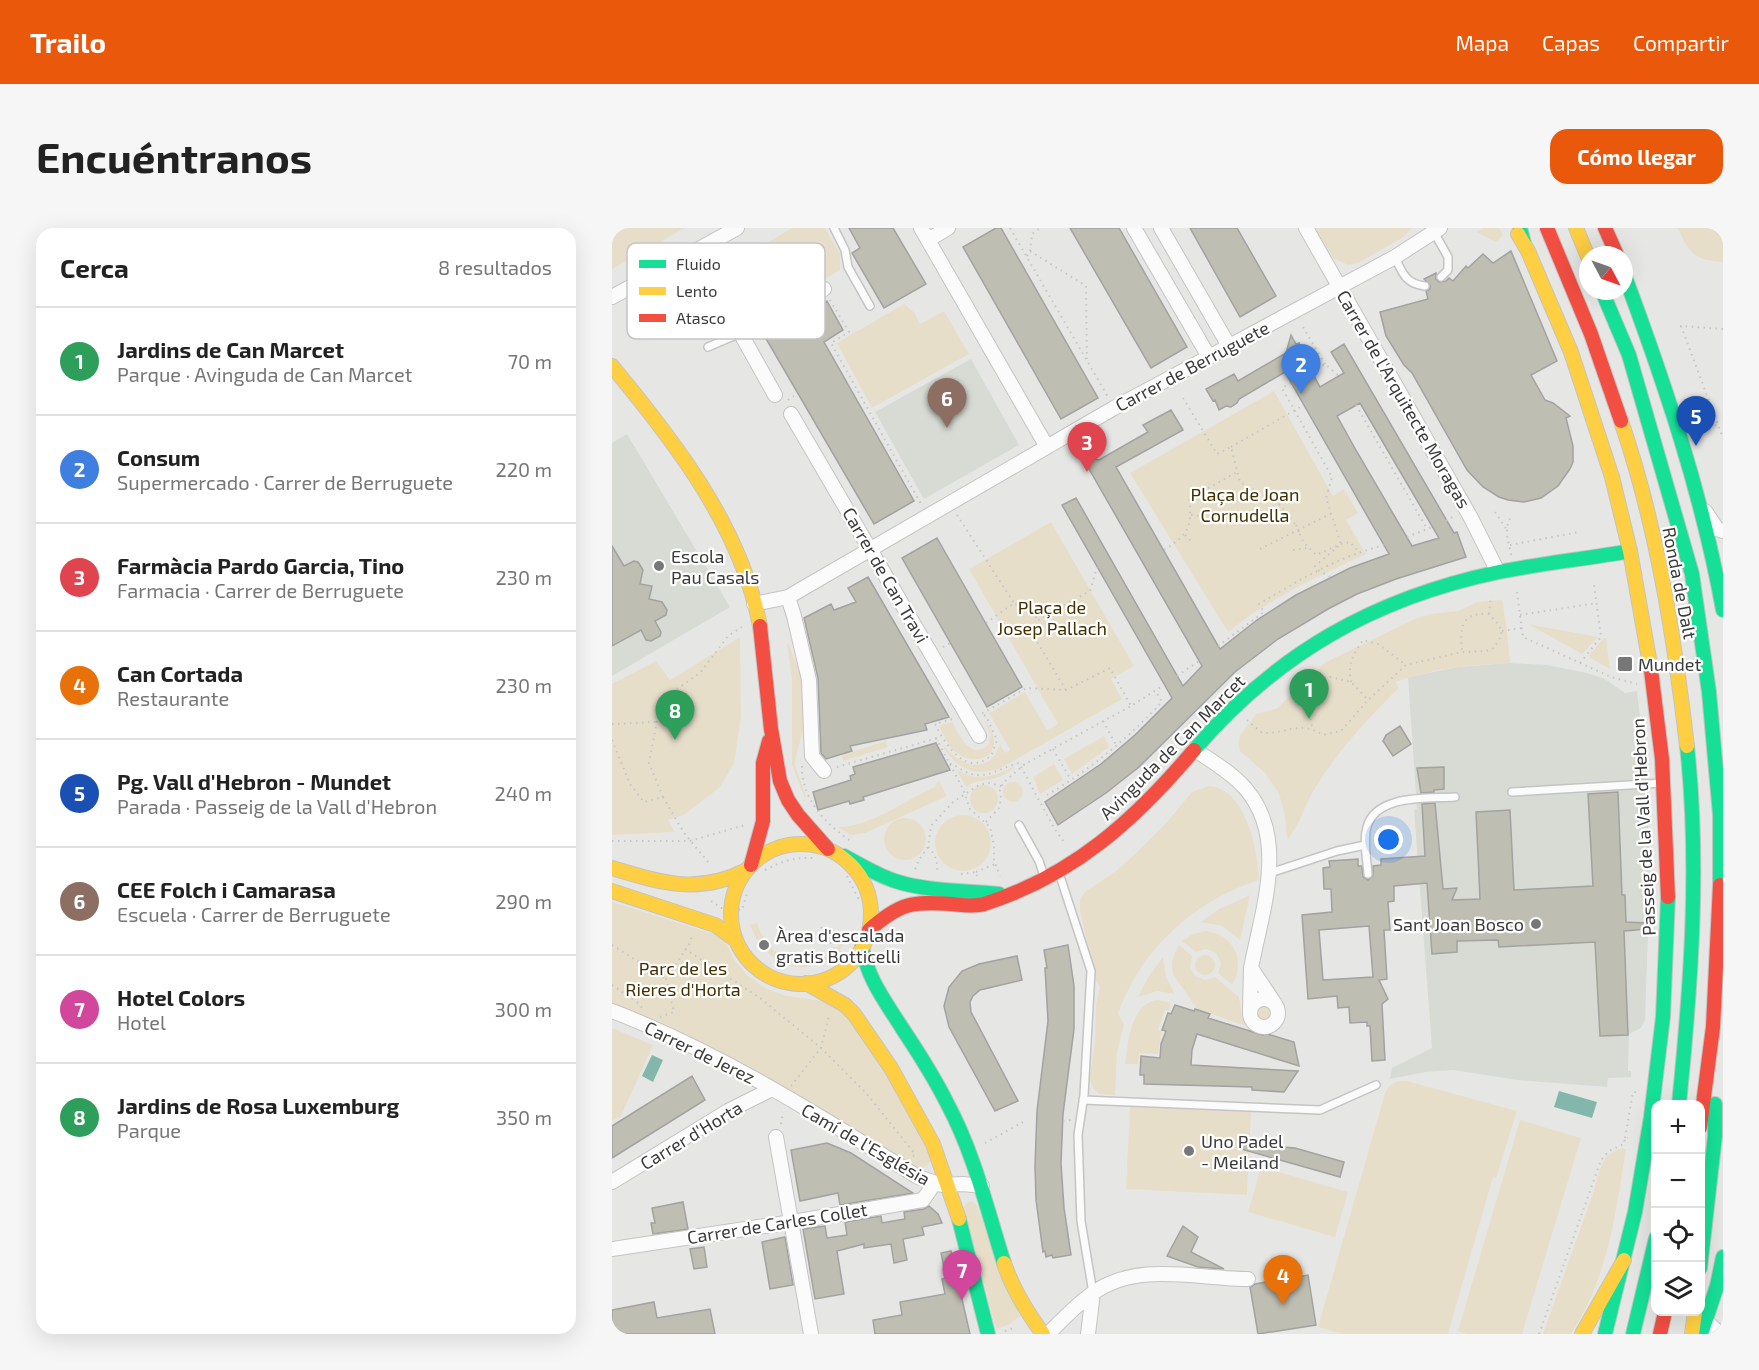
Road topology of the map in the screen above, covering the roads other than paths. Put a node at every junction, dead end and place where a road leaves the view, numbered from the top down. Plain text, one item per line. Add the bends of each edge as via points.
1 (737, 228) edge
2 (834, 228) edge
3 (948, 228) edge
4 (1134, 228) edge
5 (1161, 228) edge
6 (1306, 228) edge
7 (1514, 228) edge
8 (1520, 228) edge
9 (1547, 228) edge
10 (1576, 228) edge
11 (1605, 228) edge
12 (1437, 230) edge
13 (924, 234) edge
14 (710, 243) edge
15 (1524, 243) junction
16 (1583, 246) edge
17 (1613, 246) edge
18 (1395, 257) junction
19 (1441, 277) dead end
20 (1340, 286) junction
21 (1425, 286) dead end
22 (627, 289) edge
23 (612, 297) edge
24 (1633, 298) edge
25 (1606, 300) edge
26 (870, 306) dead end
27 (727, 339) edge
28 (740, 339) edge
29 (1229, 346) junction
30 (708, 347) dead end
31 (1209, 357) junction
32 (612, 366) edge
33 (775, 395) dead end
34 (791, 414) dead end
35 (1047, 447) junction
36 (1703, 508) junction
37 (1723, 531) edge
38 (870, 548) junction
39 (1630, 551) junction
40 (1723, 553) edge
41 (1498, 572) junction
42 (1717, 572) junction
43 (788, 597) junction
44 (754, 604) junction
45 (1723, 610) edge
46 (771, 733) junction
47 (979, 736) dead end
48 (1194, 748) junction
49 (824, 771) road end
50 (1663, 783) junction
51 (1512, 792) dead end
52 (1455, 797) dead end
53 (1019, 825) dead end
54 (1365, 845) junction
55 (823, 854) junction
56 (844, 856) junction
57 (612, 868) edge
58 (753, 869) junction
59 (1059, 873) junction
60 (1270, 873) junction
61 (1368, 874) dead end
62 (1045, 880) junction
63 (612, 891) edge
64 (1004, 895) junction
65 (869, 930) junction
66 (736, 940) junction
67 (862, 946) junction
68 (1251, 968) junction
69 (806, 983) junction
70 (1275, 1004) junction
71 (1250, 1010) junction
72 (612, 1011) edge
73 (1714, 1018) junction
74 (1376, 1085) dead end
75 (772, 1089) junction
76 (786, 1098) joint
77 (1083, 1100) junction
78 (1679, 1100) edge
79 (1704, 1100) edge
80 (778, 1133) road end
81 (612, 1182) edge
82 (934, 1184) junction
83 (949, 1186) junction
84 (982, 1186) junction
85 (792, 1222) junction
86 (612, 1248) edge
87 (1723, 1257) edge
88 (1624, 1260) junction
89 (1651, 1260) edge
90 (1702, 1262) edge
91 (1248, 1279) dead end
92 (1093, 1293) junction
93 (1664, 1316) edge
94 (1694, 1316) edge
95 (1704, 1327) edge
96 (811, 1334) edge
97 (988, 1334) edge
98 (1044, 1334) edge
99 (1048, 1334) edge
100 (1089, 1334) edge
101 (1582, 1334) edge
102 (1605, 1334) edge
103 (1634, 1334) edge
104 (1660, 1334) edge
105 (1692, 1334) edge
106 (1720, 1334) edge

1 - 14 street
2 - 26 lane via 848,267
3 - 13 street
4 - 31 street
5 - 29 street
6 - 20 street, Carrer de l'Arquitecte Moragas
7 - 15 main road, Passeig de la Vall d'Hebron
8 - 15 main road
9 - 78 main road, Ronda de Dalt via 1605,371 1634,460 1671,620 1694,824 1692,983
10 - 16 main road
11 - 17 main road
12 - 18 street, Carrer de Berruguete
12 - 19 lane via 1449,257 1448,270
13 - 35 street
15 - 39 main road, Passeig de la Vall d'Hebron via 1584,389
18 - 20 street, Carrer de Berruguete
18 - 21 lane via 1411,283
20 - 29 street, Carrer de Berruguete
20 - 41 street, Carrer de l'Arquitecte Moragas
22 - 23 street
24 - 36 main road
25 - 73 main road, Ronda de Dalt via 1629,355 1692,574 1709,692 1720,816
27 - 30 lane
28 - 33 street
29 - 31 street, Carrer de Berruguete
31 - 35 street, Carrer de Berruguete
32 - 44 main road via 657,419 717,511 739,557
34 - 38 street, Carrer de Can Travi
35 - 38 street, Carrer de Berruguete
36 - 37 street via 1717,529
36 - 42 main road
38 - 43 street, Carrer de Berruguete
38 - 47 street, Carrer de Can Travi
39 - 41 main road, Avinguda de Can Marcet
39 - 50 main road, Passeig de la Vall d'Hebron via 1647,642
40 - 42 street
41 - 48 main road, Avinguda de Can Marcet via 1397,600 1343,626 1300,652 1257,686
42 - 45 main road
43 - 44 street, Carrer de Berruguete
43 - 49 street via 809,680 812,756
44 - 46 main road via 765,663
46 - 55 main road via 783,791
46 - 58 main road via 763,763 763,821
48 - 59 main road, Avinguda de Can Marcet via 1126,821
48 - 60 street via 1237,779 1254,799 1268,836
50 - 51 lane
50 - 88 main road, Passeig de la Vall d'Hebron via 1669,911 1663,1017 1651,1117
52 - 54 lane via 1386,804 1373,814
53 - 62 lane
54 - 60 lane
54 - 61 lane
55 - 56 main road
55 - 58 main road via 814,845 787,845 767,853
56 - 64 main road, Avinguda de Can Marcet via 904,884
56 - 65 main road via 861,876 869,894
57 - 58 main road via 692,887 718,883
58 - 66 main road via 735,891 737,909 732,928
59 - 62 main road, Avinguda de Can Marcet
59 - 77 lane via 1091,971
60 - 68 street
62 - 64 main road, Avinguda de Can Marcet
63 - 66 main road via 715,925
64 - 65 main road, Avinguda de Can Marcet via 978,905 910,904 898,908
65 - 67 main road
66 - 69 main road via 758,971 781,981
67 - 69 main road via 842,972
67 - 84 main road via 866,969 940,1088
68 - 70 street
68 - 71 street
69 - 83 main road via 854,1014 908,1098 933,1144
70 - 71 street via 1258,1000
70 - 71 street via 1277,1017 1266,1027 1253,1022
72 - 75 street, Carrer de Jerez via 718,1058
73 - 79 main road, Ronda de Dalt
73 - 90 main road via 1715,1136
74 - 77 lane via 1320,1110
75 - 76 street, Carrer de Jerez
75 - 81 street, Carrer d'Horta via 728,1110
76 - 82 street, Camí de l'Església
77 - 92 lane via 1078,1135 1081,1221
80 - 85 street
82 - 83 street, Camí de l'Església
82 - 85 street, Carrer de Carles Collet via 923,1200
83 - 84 street, Camí de l'Església
83 - 97 main road
84 - 98 main road via 1013,1288
85 - 86 street, Carrer de Carles Collet
85 - 96 street
87 - 95 main road
88 - 101 main road
88 - 102 main road, Passeig de la Vall d'Hebron
89 - 103 main road
91 - 92 street via 1145,1274 1118,1280
92 - 99 street
92 - 100 street
93 - 104 main road
94 - 105 main road
95 - 106 street

